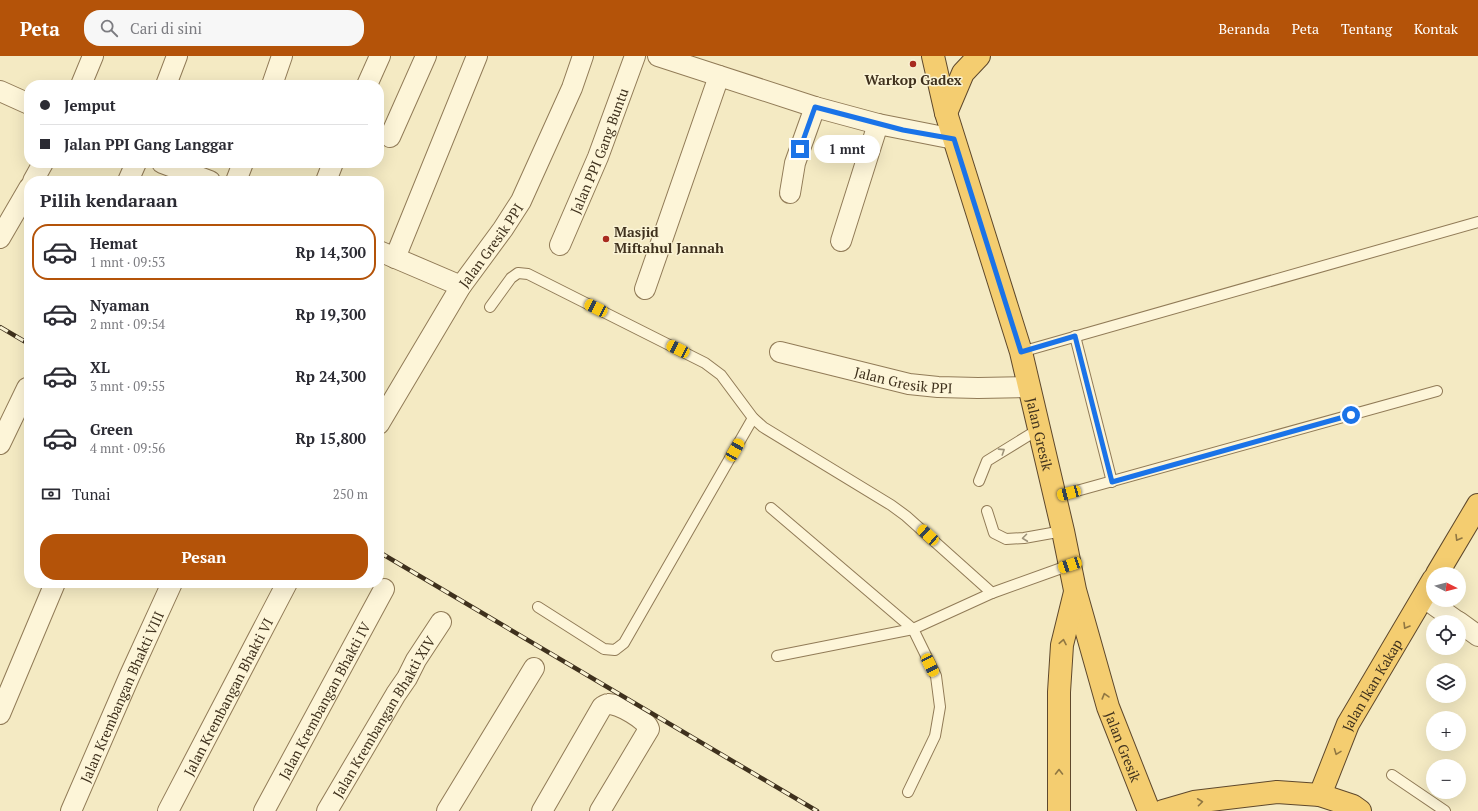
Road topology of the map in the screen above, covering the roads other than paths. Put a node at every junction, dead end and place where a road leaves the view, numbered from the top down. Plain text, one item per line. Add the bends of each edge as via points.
1 (93, 56) edge
2 (177, 56) edge
3 (282, 56) edge
4 (380, 56) edge
5 (426, 56) edge
6 (477, 56) edge
7 (583, 56) edge
8 (635, 56) edge
9 (658, 56) edge
10 (933, 56) edge
11 (979, 56) edge
12 (719, 76) junction
13 (84, 80) edge
14 (168, 80) edge
15 (274, 80) edge
16 (369, 80) edge
17 (0, 91) edge
18 (24, 102) edge
19 (815, 107) junction
20 (946, 114) junction
21 (878, 124) junction
22 (390, 137) dead end
23 (954, 139) junction
24 (175, 168) edge
25 (197, 176) edge
26 (790, 193) dead end
27 (24, 197) edge
28 (1478, 222) edge
29 (0, 238) edge
30 (841, 241) dead end
31 (560, 245) dead end
32 (387, 254) edge
33 (461, 286) junction
34 (644, 289) dead end
35 (490, 307) dead end
36 (1075, 336) junction
37 (780, 352) dead end
38 (1021, 352) junction
39 (1029, 387) junction
40 (1437, 391) dead end
41 (24, 394) edge
42 (384, 416) edge
43 (753, 418) junction
44 (1039, 429) junction
45 (0, 444) edge
46 (979, 481) dead end
47 (1112, 482) junction
48 (1055, 497) junction
49 (1478, 505) edge
50 (771, 508) dead end
51 (987, 511) dead end
52 (1063, 531) junction
53 (1070, 565) junction
54 (1441, 567) edge
55 (53, 588) edge
56 (170, 588) edge
57 (284, 588) edge
58 (384, 589) dead end
59 (1075, 590) junction
60 (1426, 591) edge
61 (992, 593) junction
62 (538, 607) dead end
63 (1445, 607) edge
64 (1453, 615) edge
65 (441, 622) dead end
66 (1466, 627) edge
67 (913, 629) junction
68 (1478, 636) edge
69 (777, 656) dead end
70 (534, 668) dead end
71 (0, 714) edge
72 (1392, 775) dead end
73 (908, 792) dead end
74 (1320, 795) junction
75 (71, 811) edge
76 (168, 811) edge
77 (264, 811) edge
78 (327, 811) edge
79 (447, 811) edge
80 (542, 811) edge
81 (600, 811) edge
82 (1059, 811) edge
83 (1148, 811) edge
84 (1163, 811) edge
85 (1360, 811) edge
86 (1445, 811) edge

1 - 13 street
2 - 14 street
3 - 15 street
4 - 16 street
5 - 22 street
6 - 32 street
7 - 33 street, Jalan Gresik PPI via 572,88 521,201
8 - 31 street, Jalan PPI Gang Buntu via 598,157
9 - 12 street
10 - 20 highway, Jalan Gresik
11 - 20 highway via 964,73
12 - 19 street
12 - 34 street
17 - 18 street
19 - 21 street
19 - 26 street via 795,163
20 - 23 highway, Jalan Gresik
21 - 23 street
21 - 30 street
23 - 38 highway, Jalan Gresik
24 - 25 street
27 - 29 street
28 - 36 lane
32 - 33 street
33 - 42 street, Jalan Gresik PPI
35 - 43 lane via 511,278 518,274 528,274 705,363 721,375
36 - 38 lane
36 - 47 lane
37 - 39 street, Jalan Gresik PPI via 909,384 978,388
38 - 39 highway, Jalan Gresik
39 - 44 highway, Jalan Gresik
40 - 47 lane
41 - 45 street
43 - 61 lane via 891,505
43 - 62 lane via 624,643 615,650 604,649
46 -> 44 lane via 987,461
44 - 48 highway, Jalan Gresik
47 - 48 lane
48 - 52 highway, Jalan Gresik
49 -> 54 highway
50 - 67 lane
52 -> 51 lane via 1006,539 994,533
52 - 53 highway, Jalan Gresik
53 - 59 highway, Jalan Gresik
53 - 61 lane
55 - 71 street
56 - 75 street, Jalan Krembangan Bhakti VIII
57 - 76 street, Jalan Krembangan Bhakti VI
58 - 77 street, Jalan Krembangan Bhakti IV
82 -> 59 highway via 1059,692 1062,645
83 -> 59 highway, Jalan Gresik via 1108,707
60 -> 74 highway, Jalan Ikan Kakap via 1348,724
61 - 67 lane
63 - 64 street
65 - 78 street, Jalan Krembangan Bhakti XIV
66 - 68 street
67 - 69 lane
67 - 73 lane via 936,676 940,707 935,736
70 - 79 street
72 - 86 lane
84 -> 74 highway via 1194,802 1277,792
74 - 85 highway via 1353,806
80 - 81 street via 602,707 608,704 630,712 648,725 649,729

